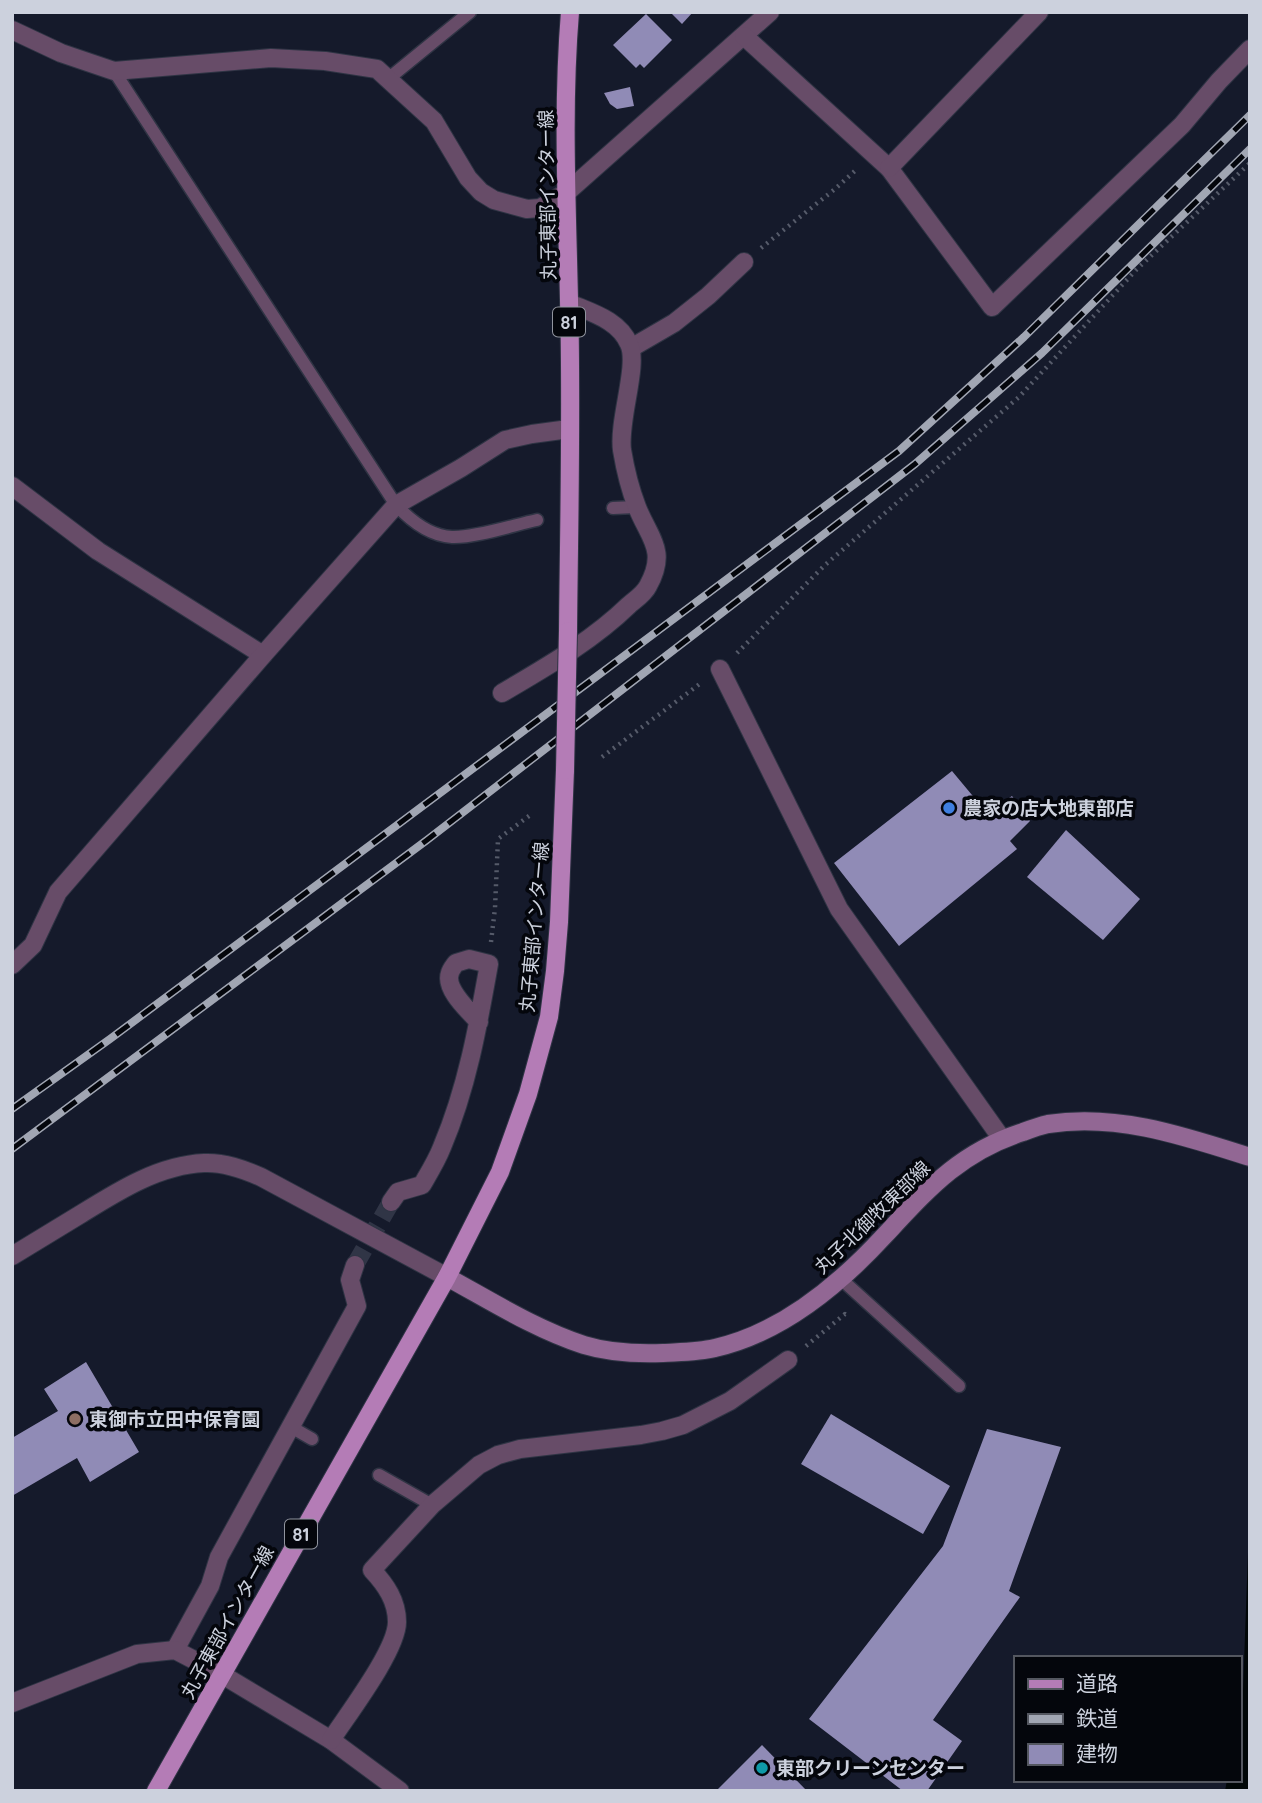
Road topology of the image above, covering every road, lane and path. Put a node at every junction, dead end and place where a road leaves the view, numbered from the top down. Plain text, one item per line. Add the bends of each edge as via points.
1 (470, 12) edge
2 (570, 12) edge
3 (769, 12) edge
4 (1039, 12) edge
5 (12, 30) edge
6 (744, 36) junction
7 (1250, 49) edge
8 (114, 71) junction
9 (388, 79) junction
10 (873, 154) junction
11 (1250, 163) edge
12 (889, 168) junction
13 (566, 193) junction
14 (744, 262) joint
15 (569, 303) junction
16 (631, 348) junction
17 (569, 429) junction
18 (12, 486) edge
19 (396, 505) junction
20 (636, 507) junction
21 (613, 508) dead end
22 (537, 520) dead end
23 (263, 655) junction
24 (720, 670) junction
25 (502, 694) dead end
26 (602, 757) dead end
27 (533, 813) dead end
28 (489, 964) junction
29 (12, 965) edge
30 (479, 1023) junction
31 (1002, 1139) junction
32 (1250, 1157) edge
33 (391, 1202) tunnel mouth
34 (12, 1256) edge
35 (355, 1265) tunnel mouth
36 (447, 1277) junction
37 (841, 1279) junction
38 (882, 1315) junction
39 (788, 1360) joint
40 (959, 1386) dead end
41 (292, 1427) junction
42 (312, 1439) dead end
43 (379, 1475) dead end
44 (432, 1505) junction
45 (174, 1650) junction
46 (222, 1674) junction
47 (12, 1703) edge
48 (331, 1740) junction
49 (156, 1791) edge
50 (400, 1791) edge

1 - 9 lane
2 - 13 main road, 丸子東部インター線 / 81
3 - 6 street
4 - 12 street
5 - 8 street
6 - 10 street
6 - 13 street
7 - 12 street via 1182,125 992,307
8 - 9 street via 271,58 377,69
8 - 19 lane
9 - 13 street via 434,121 481,192 527,209 540,208
10 - 12 street
10 - 14 path
11 - 24 path via 1136,270 1019,397 825,565
13 - 15 main road, 丸子東部インター線 / 81
14 - 16 street via 674,323
15 - 16 street via 619,327
15 - 17 main road, 丸子東部インター線 / 81
16 - 20 street via 621,432
17 - 19 street via 505,440
17 - 36 main road, 丸子東部インター線 / 81, bridge via 565,770 559,922 549,1017 504,1161
18 - 23 street via 98,551
19 - 22 lane via 408,518 450,537
19 - 23 street
20 - 21 lane
20 - 25 street via 657,551 647,589 608,625
23 - 29 street via 58,892 33,945
24 - 26 path
24 - 31 street via 839,909
27 - 28 path via 498,839
28 - 30 street
28 - 30 street via 469,959 456,963 450,972 453,992
30 - 33 street via 441,1150 422,1185 398,1192
31 - 32 main road, 丸子北御牧東部線 via 1047,1124 1099,1121 1150,1128
31 - 37 main road, 丸子北御牧東部線 via 966,1157 940,1178
34 - 36 street via 147,1177 204,1163 261,1177
35 - 41 street via 351,1280 357,1306
36 - 37 main road, 丸子北御牧東部線 via 561,1336 606,1350 643,1353 715,1349 737,1341 790,1316
36 - 46 main road, 丸子東部インター線 / 81
37 - 38 lane
38 - 39 path via 868,1329 845,1314
38 - 40 lane
39 - 44 street via 730,1401 683,1425 498,1455 479,1465
41 - 42 lane
41 - 45 street via 219,1557 210,1586
43 - 44 lane
44 - 48 street via 372,1570 394,1602 396,1636
45 - 46 street
45 - 47 street via 137,1654
46 - 48 street
46 - 49 main road, 丸子東部インター線 / 81
48 - 50 street

